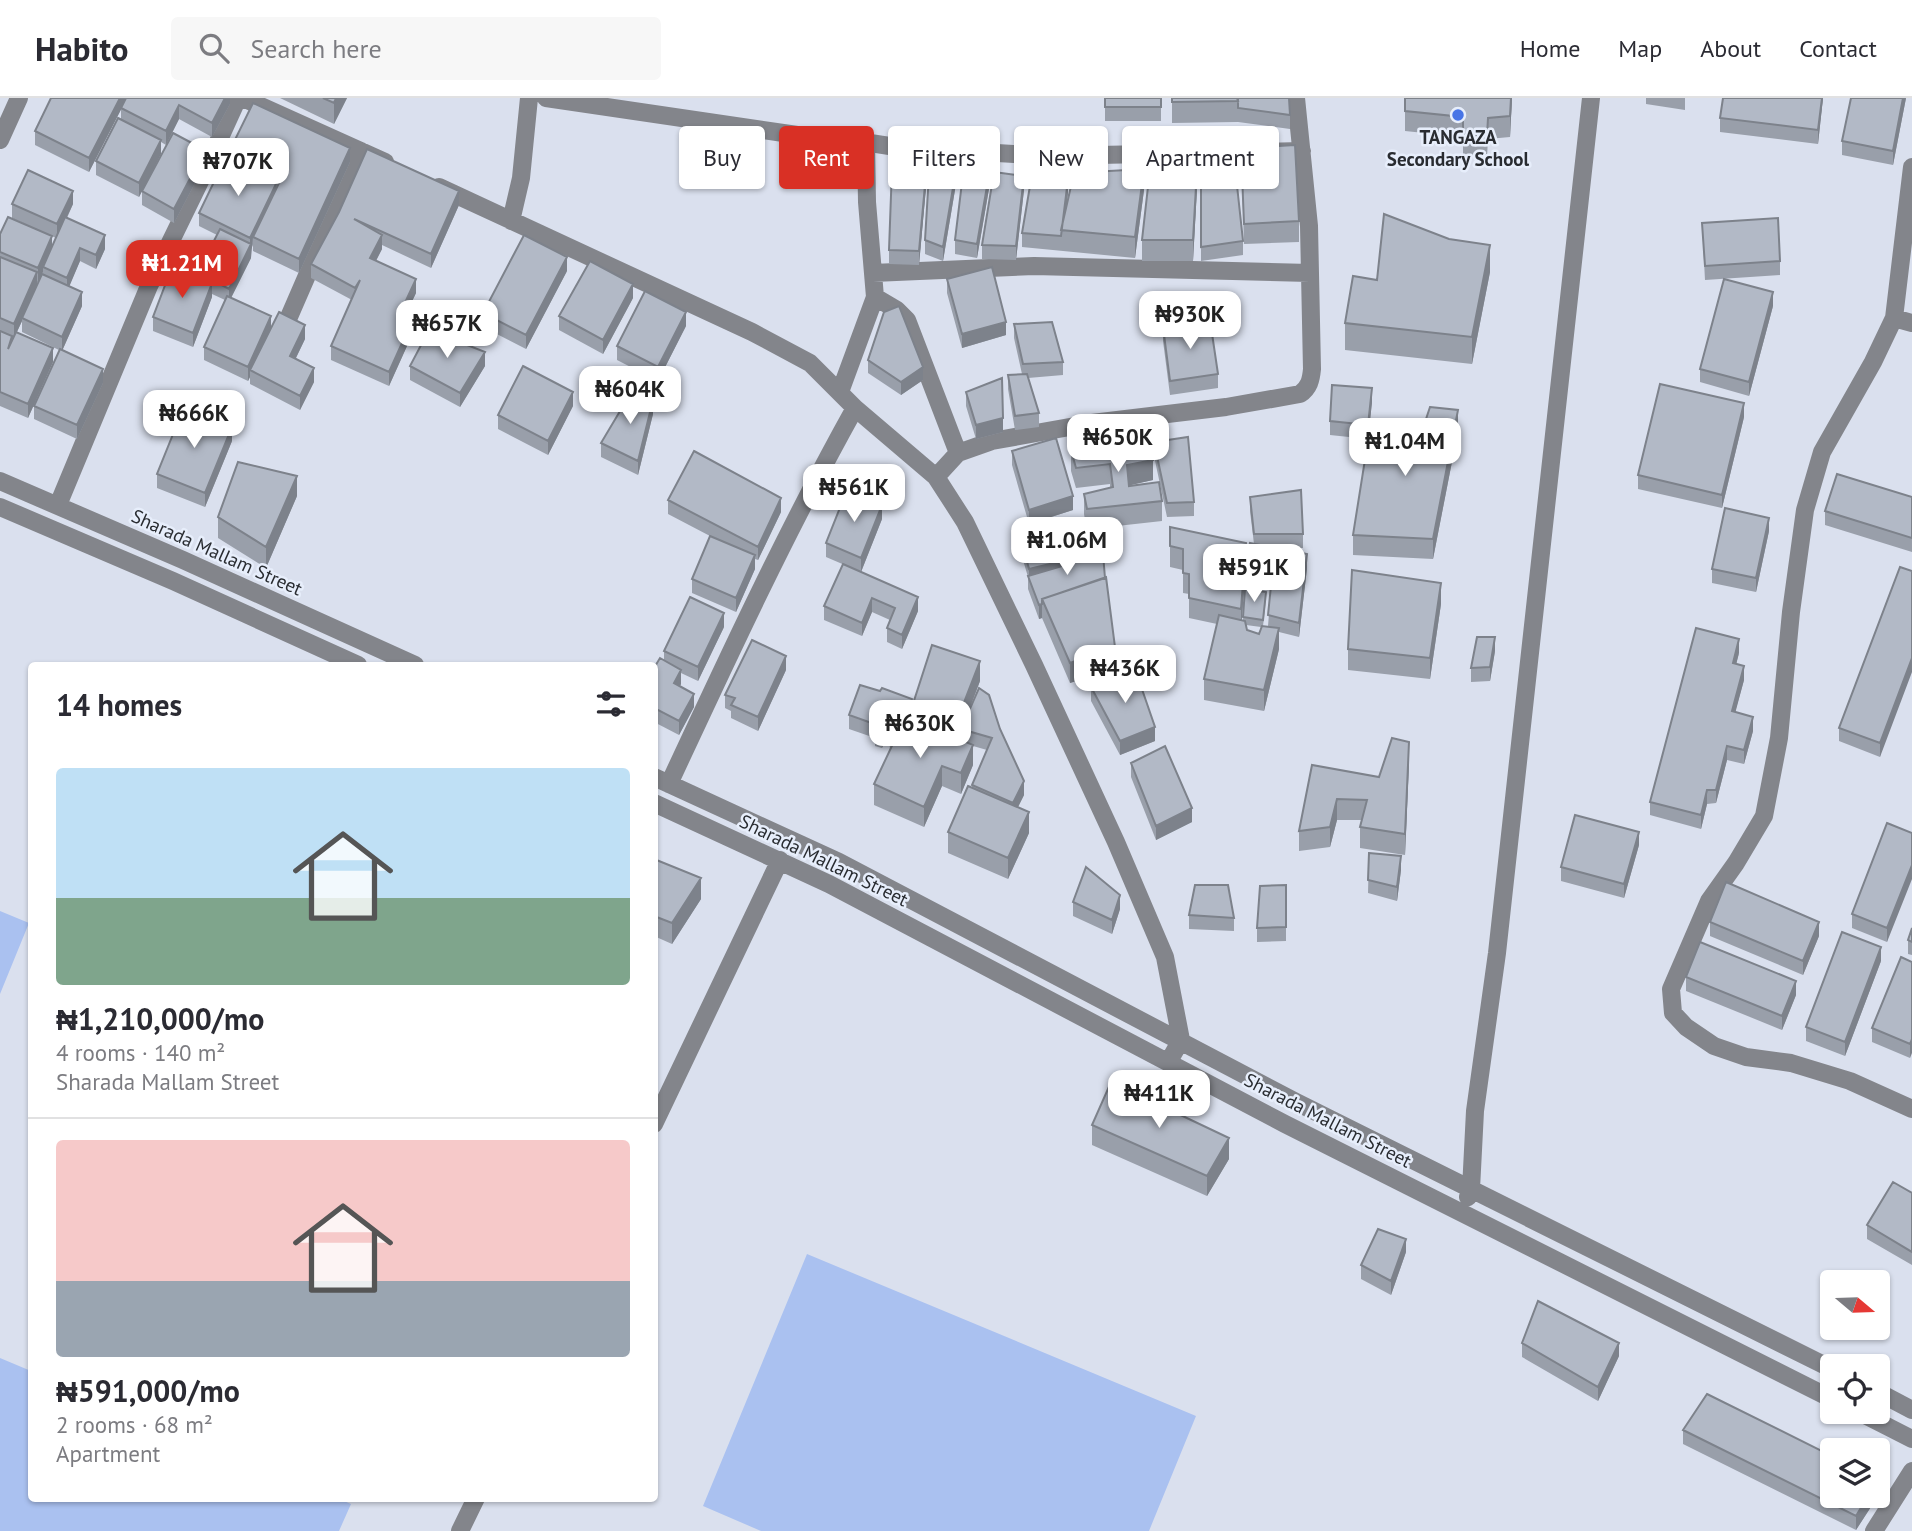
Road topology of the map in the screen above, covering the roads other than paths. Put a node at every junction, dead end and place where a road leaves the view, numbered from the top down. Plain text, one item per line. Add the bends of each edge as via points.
1 (19, 98) edge
2 (240, 98) edge
3 (529, 98) edge
4 (546, 98) edge
5 (1296, 98) edge
6 (1591, 98) edge
7 (779, 132) edge
8 (0, 140) edge
9 (874, 143) edge
10 (360, 151) junction
11 (1302, 151) junction
12 (1912, 167) edge
13 (397, 168) edge
14 (422, 179) edge
15 (867, 189) edge
16 (512, 221) junction
17 (873, 273) junction
18 (1310, 273) junction
19 (875, 297) junction
20 (289, 317) edge
21 (1894, 318) junction
22 (1912, 323) edge
23 (840, 392) junction
24 (855, 408) junction
25 (958, 453) junction
26 (936, 478) junction
27 (0, 481) edge
28 (58, 505) junction
29 (0, 507) edge
30 (351, 662) edge
31 (408, 662) edge
32 (662, 780) edge
33 (658, 805) edge
34 (780, 860) junction
35 (1181, 1040) junction
36 (1170, 1061) junction
37 (1912, 1109) edge
38 (658, 1116) edge
39 (1471, 1189) junction
40 (1460, 1213) junction
41 (1820, 1363) edge
42 (1820, 1393) edge
43 (1890, 1398) edge
44 (1912, 1410) edge
45 (1883, 1424) edge
46 (1912, 1439) edge
47 (1912, 1471) edge
48 (474, 1502) edge
49 (460, 1531) edge
50 (1874, 1531) edge

1 - 8 street
2 - 10 street
2 - 28 street via 149,286
3 - 16 street via 522,178
4 - 7 street
5 - 11 street
6 - 39 street via 1475,1111
9 - 11 street via 1048,156
10 - 13 street
10 - 20 street
11 - 18 street
12 - 21 street
14 - 16 street
15 - 17 street
16 - 23 street via 752,332 810,363
17 - 18 street via 1034,266
17 - 19 street
18 - 25 street via 1312,369 1308,386 1300,394 1092,423 992,441
19 - 23 street
19 - 25 street via 907,320
21 - 22 street
21 - 37 street via 1822,452 1805,510 1779,738 1764,816 1709,901 1671,989 1673,1013 1714,1046 1746,1057 1791,1062
23 - 24 street
24 - 26 street
24 - 32 street
25 - 26 street
26 - 35 street via 965,522 1116,842 1165,957
27 - 28 street, Sharada Mallam Street
28 - 31 street, Sharada Mallam Street
29 - 30 street
32 - 35 street, Sharada Mallam Street via 839,862
33 - 34 street, Sharada Mallam Street
34 - 36 street, Sharada Mallam Street
34 - 38 street
35 - 36 street
35 - 39 street, Sharada Mallam Street
36 - 40 street, Sharada Mallam Street
39 - 40 street
39 - 41 street, Sharada Mallam Street
40 - 42 street, Sharada Mallam Street
43 - 44 street
45 - 46 street
47 - 50 street
48 - 49 street

